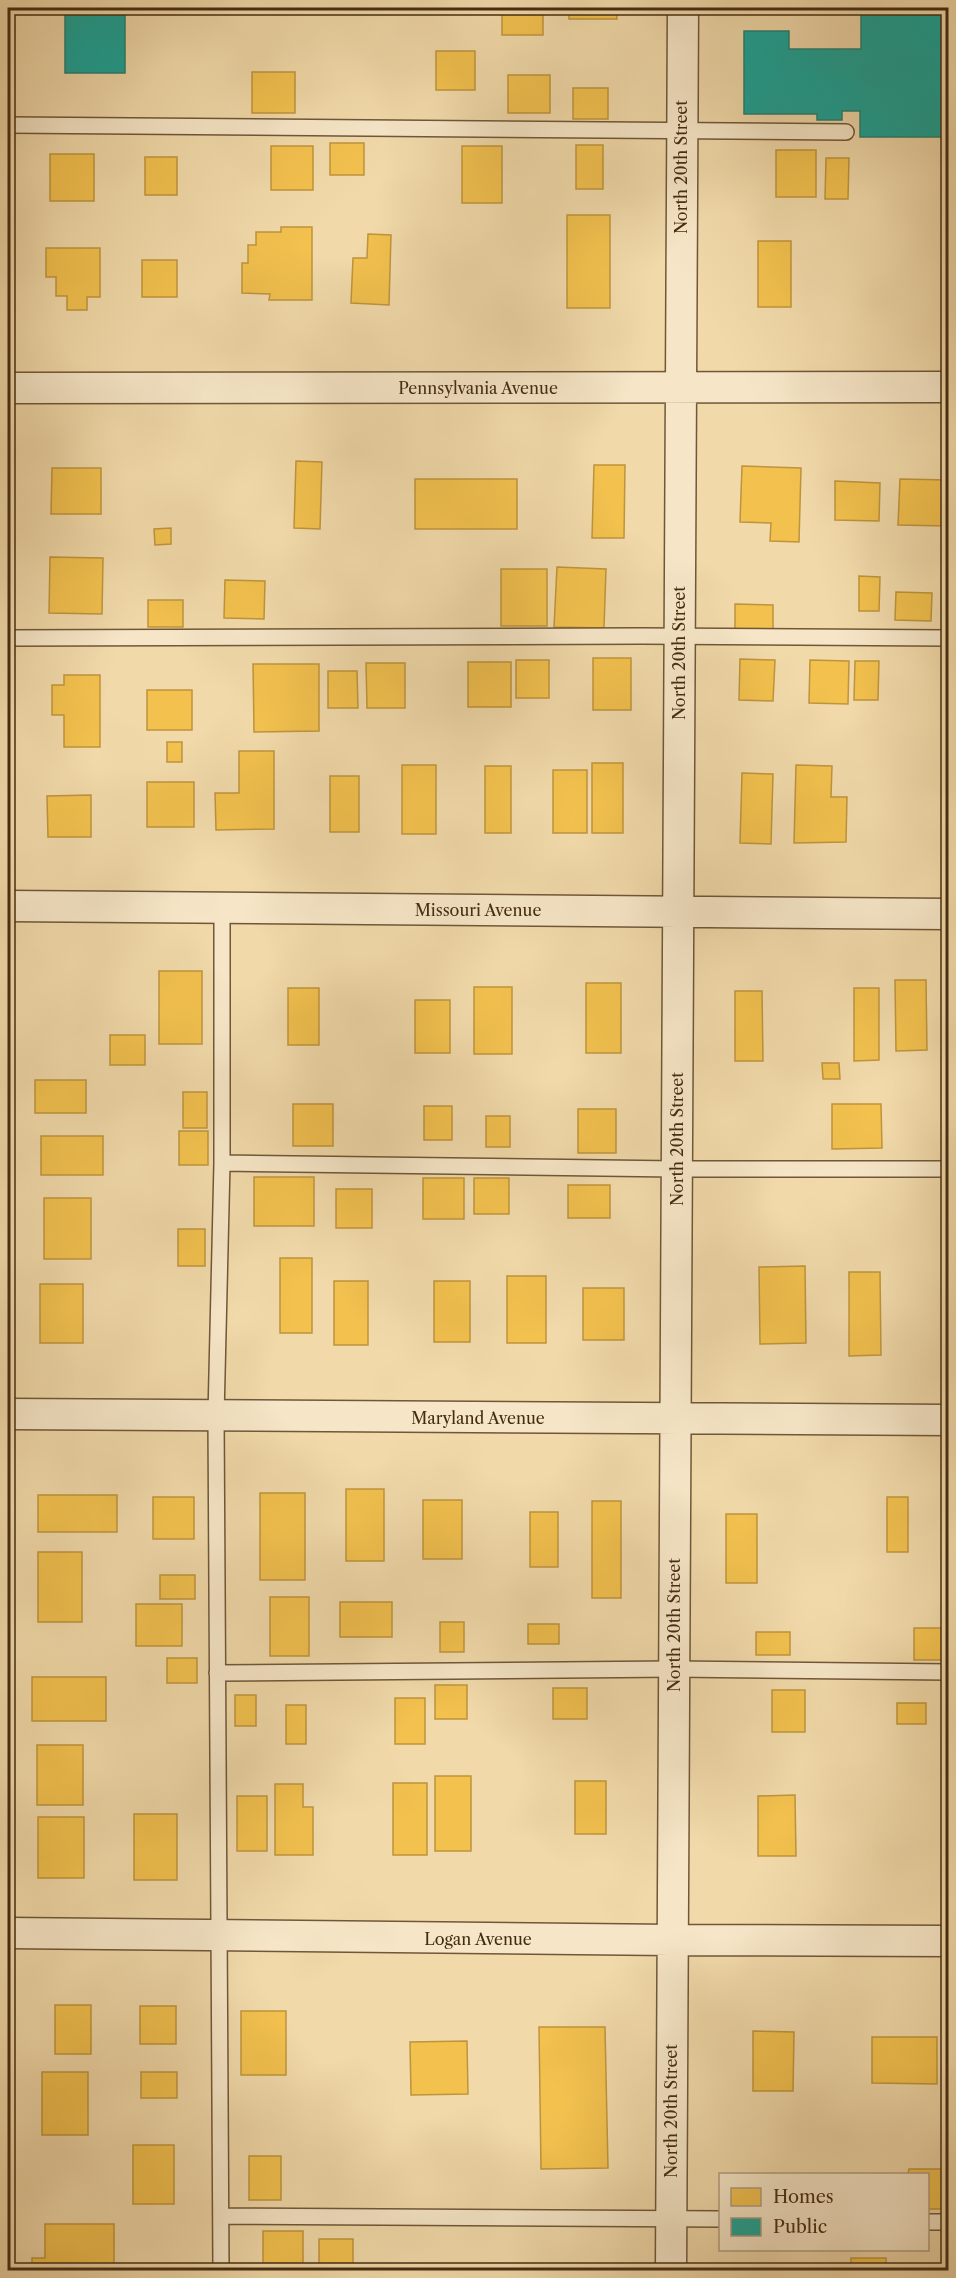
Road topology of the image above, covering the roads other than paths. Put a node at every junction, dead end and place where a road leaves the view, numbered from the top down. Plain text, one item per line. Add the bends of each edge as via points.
1 (683, 8) edge
2 (8, 125) edge
3 (681, 131) junction
4 (846, 132) dead end
5 (948, 387) edge
6 (8, 388) edge
7 (679, 388) junction
8 (679, 636) junction
9 (8, 638) edge
10 (948, 638) edge
11 (8, 906) edge
12 (222, 908) junction
13 (679, 912) junction
14 (948, 914) edge
15 (222, 1163) junction
16 (677, 1169) junction
17 (948, 1169) edge
18 (8, 1414) edge
19 (216, 1416) junction
20 (676, 1420) junction
21 (948, 1420) edge
22 (674, 1669) junction
23 (948, 1672) edge
24 (218, 1673) junction
25 (8, 1934) edge
26 (218, 1936) junction
27 (671, 1940) junction
28 (948, 1941) edge
29 (222, 2216) junction
30 (671, 2219) junction
31 (719, 2219) edge
32 (929, 2222) edge
33 (948, 2222) edge
34 (221, 2271) edge
35 (671, 2271) edge

1 - 3 street, North 20th Street
2 - 3 lane
3 - 4 lane
3 - 7 street, North 20th Street
5 - 7 street, Pennsylvania Avenue
6 - 7 street, Pennsylvania Avenue
7 - 8 street, North 20th Street
8 - 9 lane
8 - 10 lane
8 - 13 street, North 20th Street
11 - 12 street, Missouri Avenue
12 - 13 street, Missouri Avenue
12 - 15 lane
13 - 14 street, Missouri Avenue
13 - 16 street, North 20th Street
15 - 16 lane
15 - 19 lane
16 - 17 lane
16 - 20 street, North 20th Street
18 - 19 street, Maryland Avenue
19 - 20 street, Maryland Avenue
19 - 24 lane
20 - 21 street, Maryland Avenue
20 - 22 street, North 20th Street
22 - 23 lane
22 - 24 lane
22 - 27 street, North 20th Street
24 - 26 lane
25 - 26 street, Logan Avenue
26 - 27 street, Logan Avenue
26 - 29 lane
27 - 28 street, Logan Avenue
27 - 30 street, North 20th Street
29 - 30 lane
29 - 34 lane
30 - 31 lane
30 - 35 street, North 20th Street
32 - 33 lane

